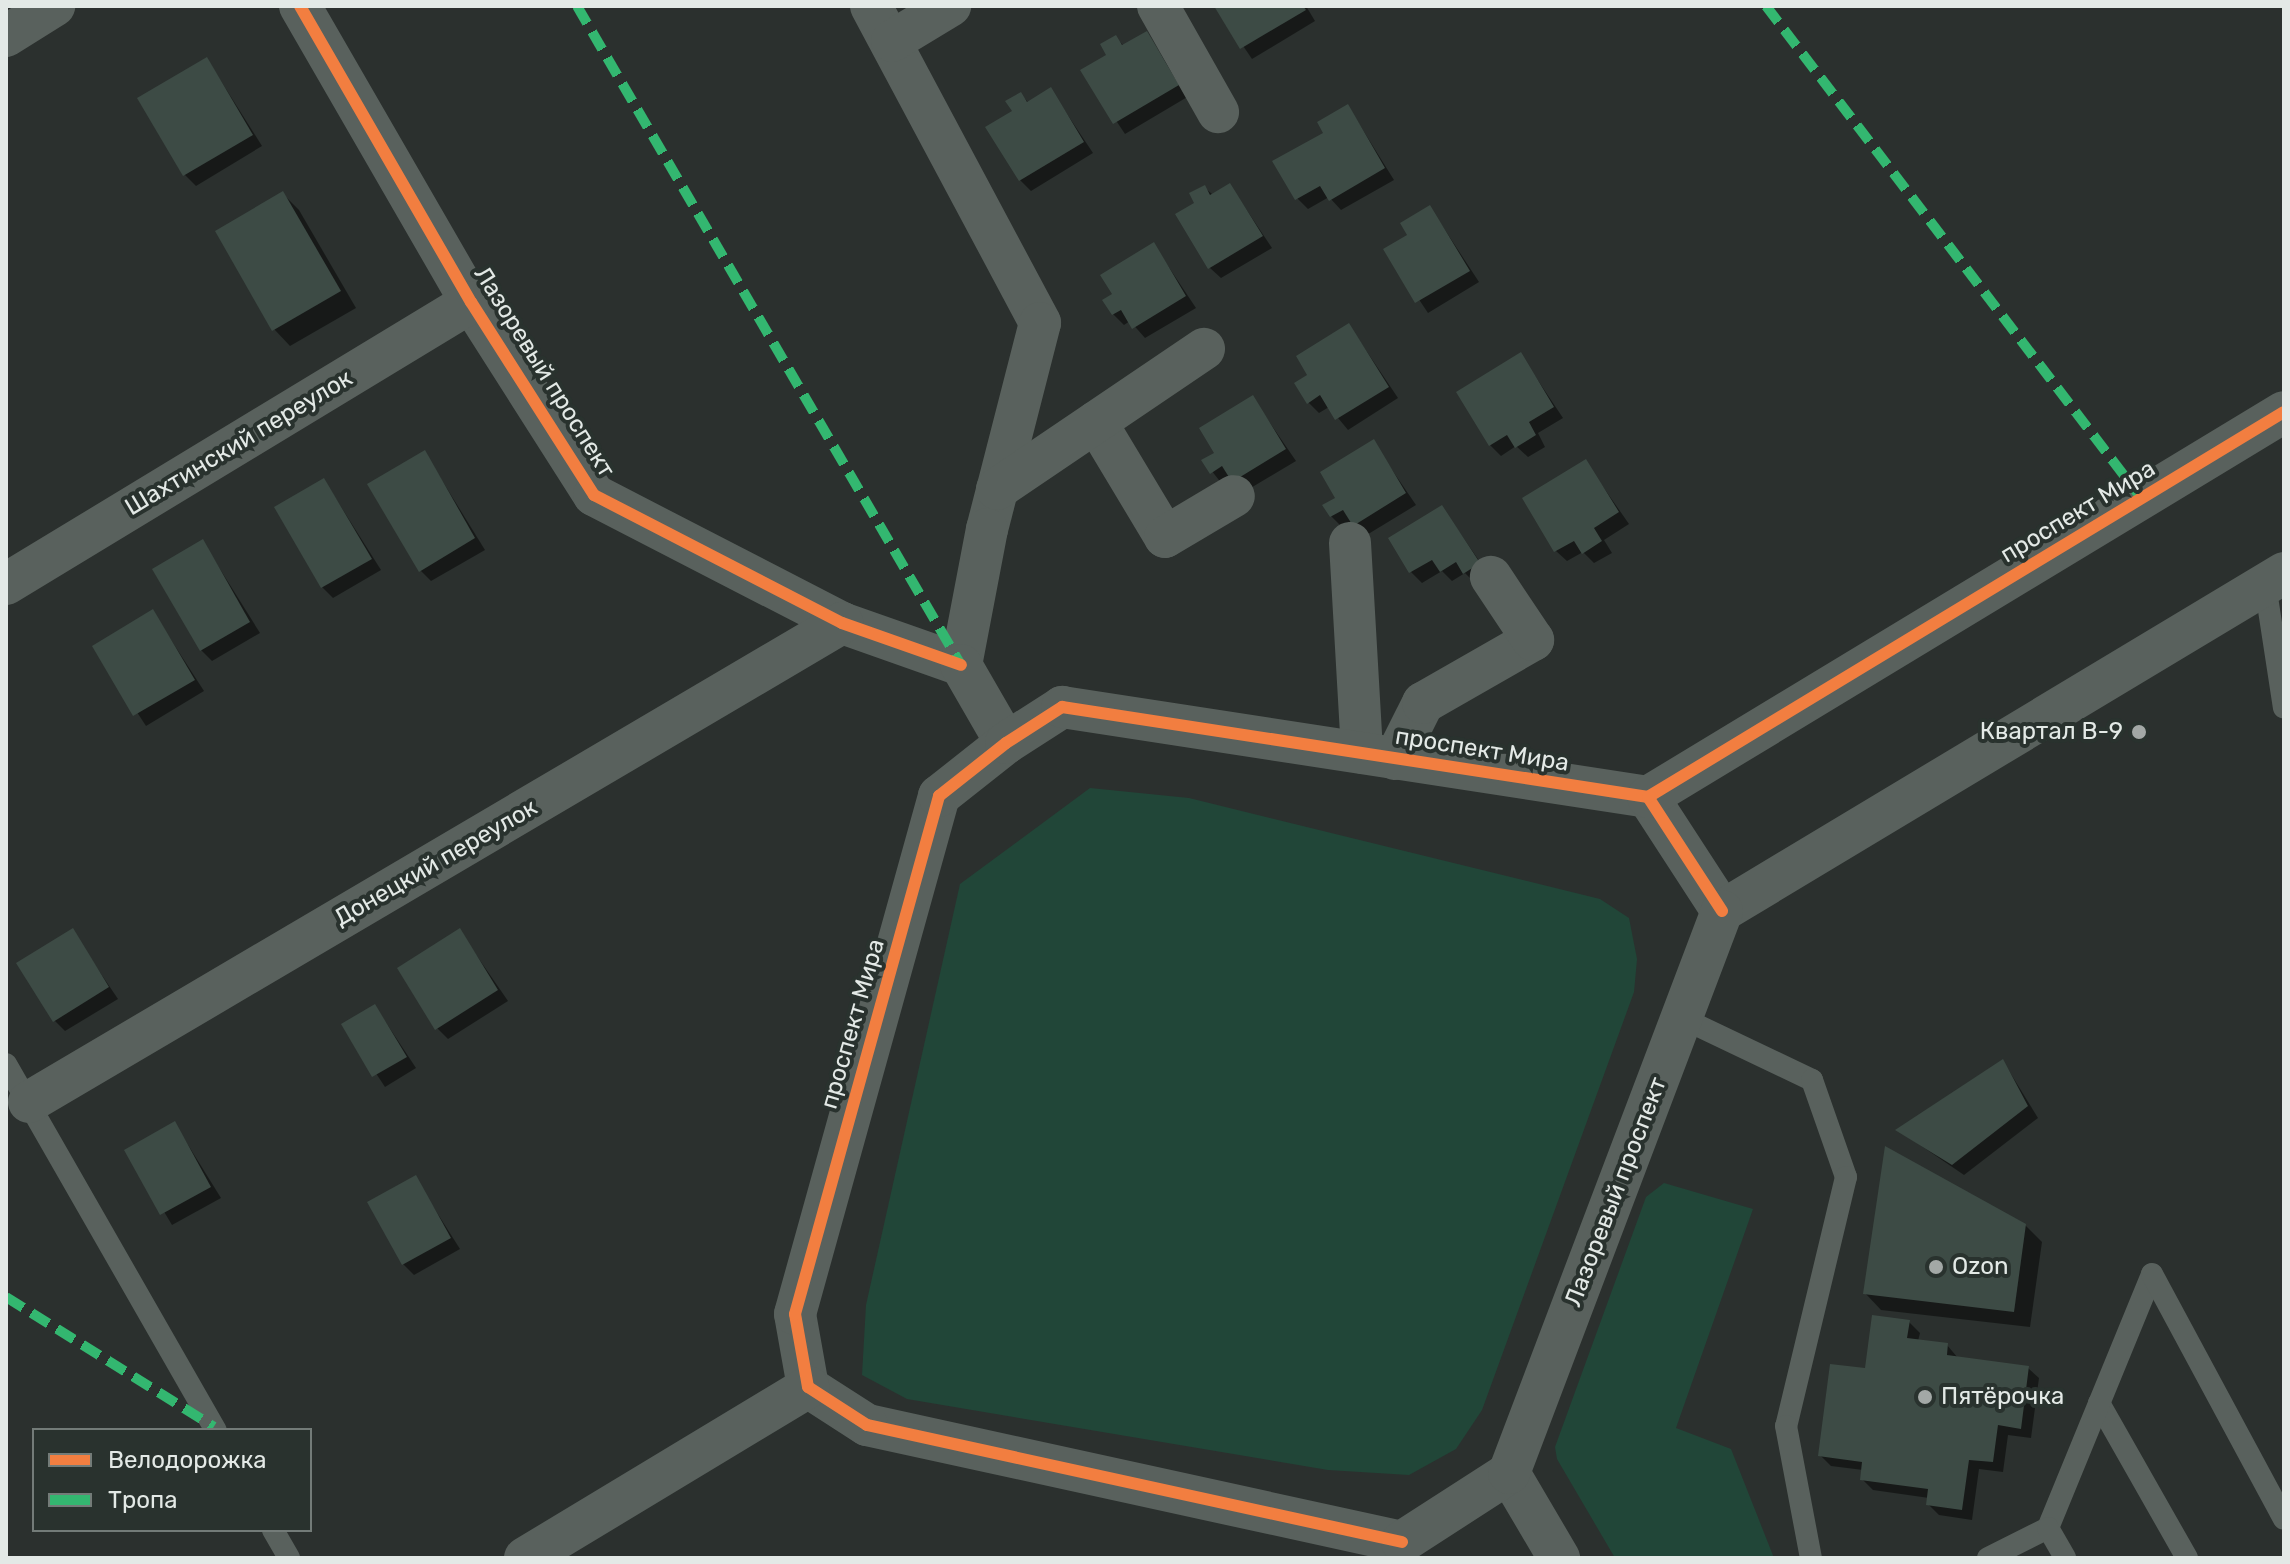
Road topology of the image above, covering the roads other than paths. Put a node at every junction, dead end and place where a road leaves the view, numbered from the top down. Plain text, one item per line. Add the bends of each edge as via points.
1 (54, 6) edge
2 (300, 6) edge
3 (871, 6) edge
4 (950, 6) edge
5 (1158, 6) edge
6 (6, 36) edge
7 (892, 41) junction
8 (1218, 112) dead end
9 (471, 302) junction
10 (1204, 349) dead end
11 (2284, 412) edge
12 (1096, 422) junction
13 (997, 489) junction
14 (1234, 496) dead end
15 (1350, 543) dead end
16 (1491, 577) dead end
17 (2278, 582) edge
18 (6, 584) edge
19 (842, 623) junction
20 (961, 665) junction
21 (2284, 708) edge
22 (1006, 743) junction
23 (1379, 756) junction
24 (1648, 797) junction
25 (1722, 911) junction
26 (1682, 1018) junction
27 (6, 1064) edge
28 (29, 1102) junction
29 (808, 1387) junction
30 (2099, 1403) junction
31 (215, 1428) edge
32 (1509, 1473) junction
33 (2284, 1519) edge
34 (2048, 1528) junction
35 (274, 1532) edge
36 (1406, 1550) edge
37 (289, 1558) edge
38 (525, 1558) edge
39 (1559, 1558) edge
40 (1811, 1558) edge
41 (1988, 1558) edge
42 (2065, 1558) edge
43 (2187, 1558) edge

1 - 6 street
2 - 9 street, Лазоревый проспект
3 - 7 street
4 - 7 street
5 - 8 street
7 - 13 street via 1040,323
9 - 18 street, Шахтинский переулок
9 - 19 street, Лазоревый проспект via 594,495
10 - 12 street
11 - 24 street, проспект Мира
12 - 13 street
12 - 14 street via 1165,537
13 - 20 street
15 - 23 street
16 - 23 street via 1533,640 1423,703
17 - 21 lane
17 - 25 street
19 - 20 street, Лазоревый проспект
19 - 28 street, Донецкий переулок
20 - 22 street
22 - 23 street, проспект Мира via 1062,707
22 - 29 street, проспект Мира via 939,796 795,1314
23 - 24 street, проспект Мира
24 - 25 street
25 - 26 street, Лазоревый проспект
26 - 32 street, Лазоревый проспект
26 - 40 lane via 1812,1080 1846,1177 1786,1426
27 - 28 lane
28 - 31 lane
29 - 36 street via 867,1425
29 - 38 street
30 - 33 lane via 2152,1274
30 - 34 lane
30 - 43 lane
32 - 36 street
32 - 39 street
34 - 41 lane
34 - 42 lane
35 - 37 lane

